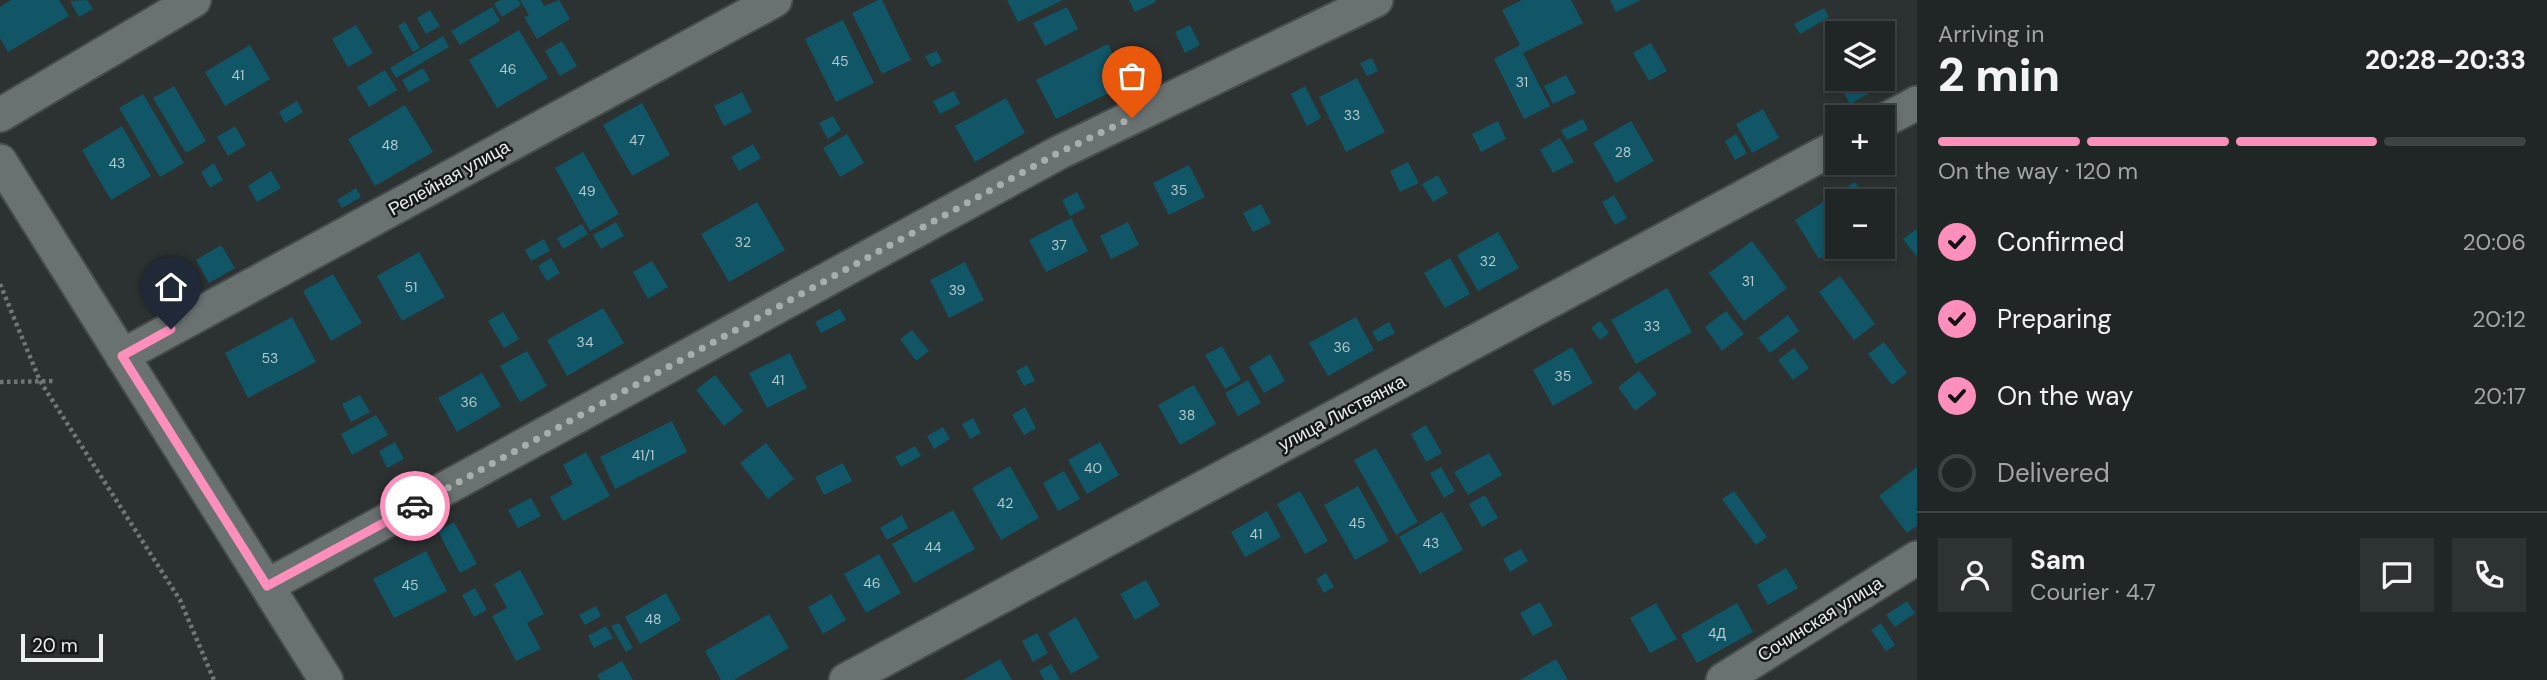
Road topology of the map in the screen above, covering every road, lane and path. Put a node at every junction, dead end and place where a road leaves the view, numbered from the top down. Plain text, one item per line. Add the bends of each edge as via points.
1 (194, 0) edge
2 (775, 0) edge
3 (1376, 0) edge
4 (1917, 103) edge
5 (1895, 115) edge
6 (0, 116) edge
7 (1825, 153) edge
8 (0, 161) edge
9 (0, 284) edge
10 (122, 356) junction
11 (40, 381) junction
12 (56, 381) dead end
13 (0, 382) edge
14 (1917, 558) edge
15 (267, 586) junction
16 (214, 680) edge
17 (326, 680) edge
18 (846, 680) edge
19 (1723, 680) edge

1 - 6 street
2 - 10 street, Релейная улица
3 - 15 street via 1058,153
4 - 5 street
7 - 18 street, улица Листвянка
8 - 10 street
9 - 11 path
10 - 15 street
11 - 12 path
11 - 13 path
11 - 16 path via 180,600
14 - 19 street, Сочинская улица
15 - 17 street

